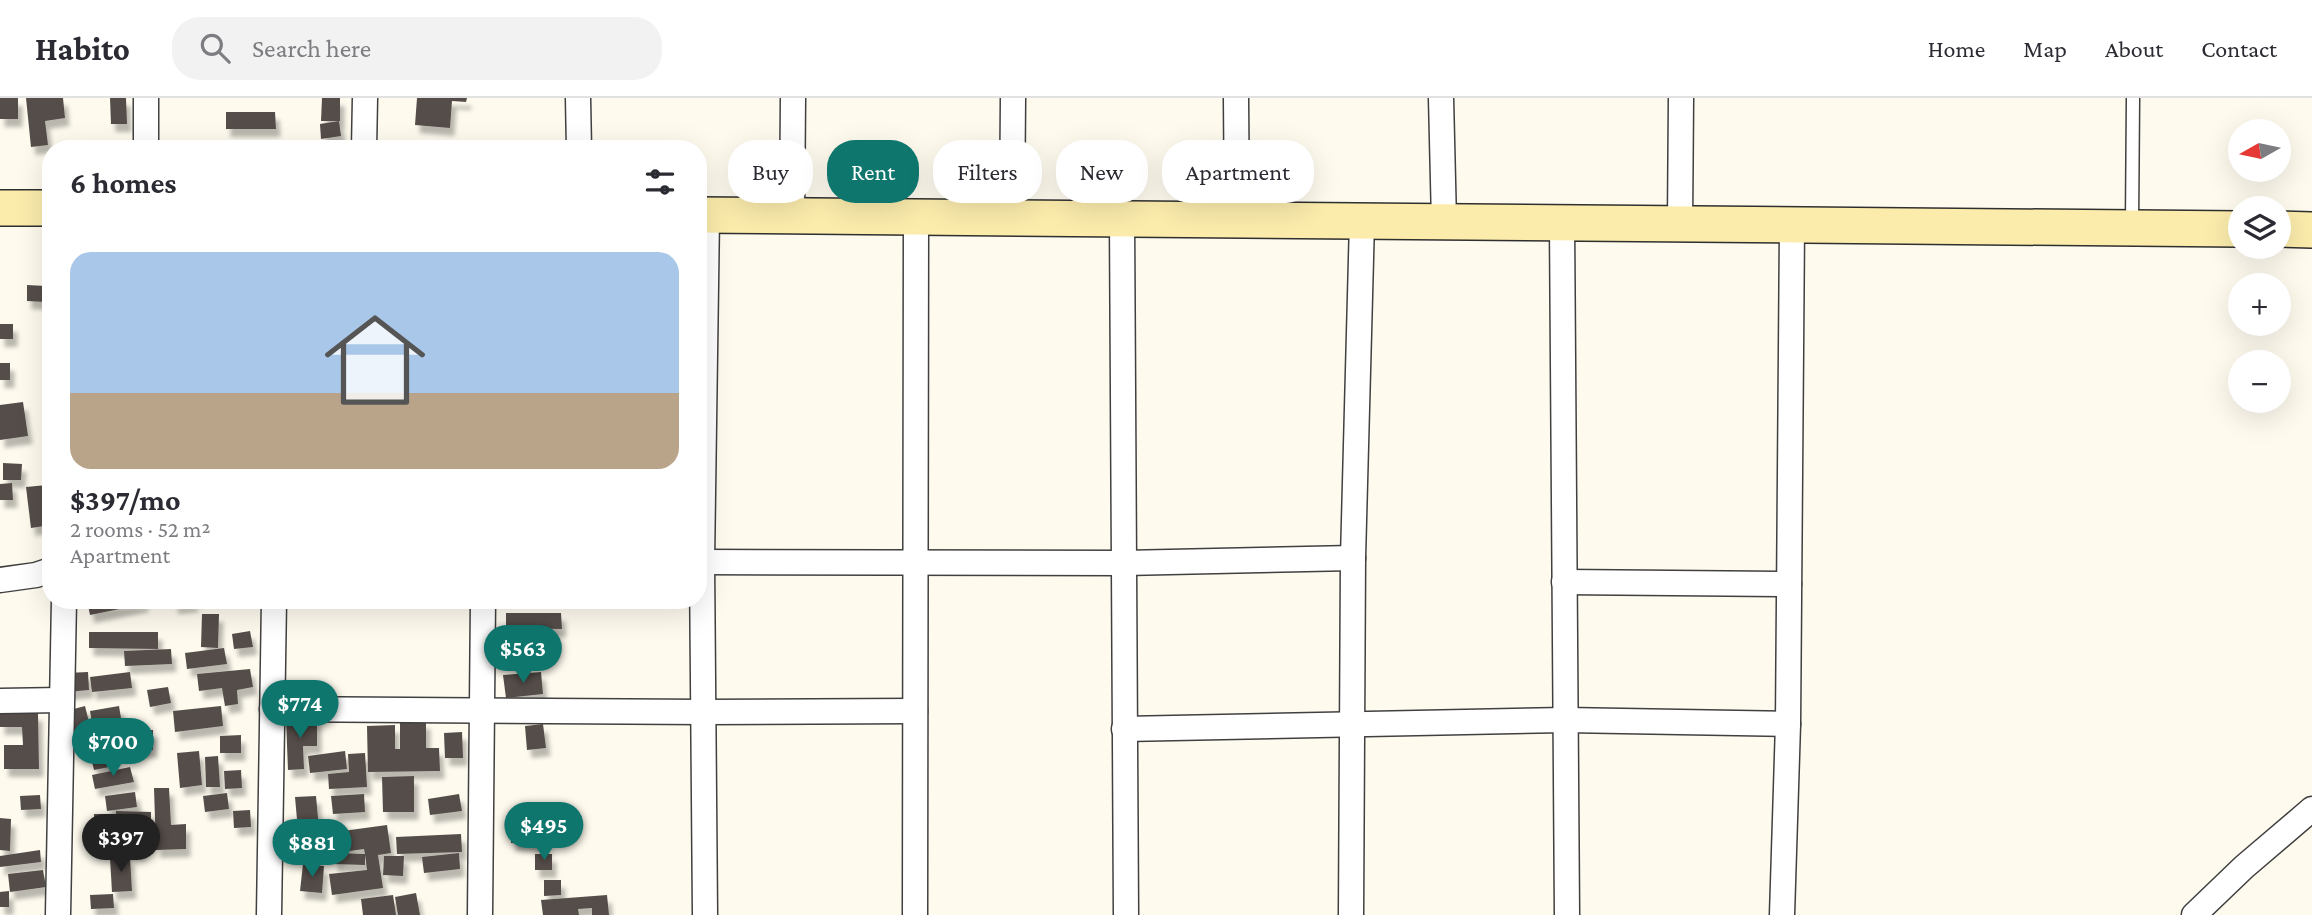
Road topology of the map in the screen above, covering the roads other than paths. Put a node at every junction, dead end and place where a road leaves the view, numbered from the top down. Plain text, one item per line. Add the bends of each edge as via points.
1 (146, 98) edge
2 (365, 98) edge
3 (579, 98) edge
4 (793, 98) edge
5 (1013, 98) edge
6 (1237, 98) edge
7 (1441, 98) edge
8 (1681, 98) edge
9 (2133, 98) edge
10 (146, 140) edge
11 (364, 140) edge
12 (579, 140) edge
13 (0, 208) edge
14 (42, 208) edge
15 (707, 215) edge
16 (792, 216) junction
17 (916, 217) junction
18 (1012, 218) junction
19 (1122, 219) junction
20 (1237, 220) junction
21 (1362, 221) junction
22 (1444, 222) junction
23 (1562, 223) junction
24 (1680, 224) junction
25 (1792, 225) junction
26 (2132, 228) junction
27 (2228, 229) edge
28 (2291, 229) edge
29 (2312, 230) edge
30 (1353, 558) junction
31 (707, 562) edge
32 (915, 562) junction
33 (1124, 563) junction
34 (42, 573) edge
35 (0, 580) edge
36 (1564, 582) junction
37 (1789, 584) junction
38 (64, 609) edge
39 (274, 609) edge
40 (483, 609) edge
41 (703, 609) edge
42 (61, 700) junction
43 (0, 701) edge
44 (272, 709) junction
45 (482, 709) junction
46 (915, 711) junction
47 (705, 712) junction
48 (1565, 720) junction
49 (1788, 724) junction
50 (1351, 725) junction
51 (1124, 729) junction
52 (2312, 809) edge
53 (58, 915) edge
54 (270, 915) edge
55 (480, 915) edge
56 (705, 915) edge
57 (915, 915) edge
58 (1126, 915) edge
59 (1350, 915) edge
60 (1567, 915) edge
61 (1782, 915) edge
62 (2194, 915) edge

1 - 10 street
2 - 11 street
3 - 12 street
4 - 16 street
5 - 18 street
6 - 20 street
7 - 22 street
8 - 24 street
9 - 26 lane
13 - 14 street
15 - 16 street
16 - 17 street
17 - 18 street
17 - 32 street
18 - 19 street
19 - 20 street
19 - 33 street
20 - 21 street
21 - 22 street
21 - 30 street
22 - 23 street
23 - 24 street
23 - 36 street
24 - 25 street
25 - 26 street
25 - 37 street
26 - 27 street
28 - 29 street
30 - 33 street
30 - 50 street
31 - 32 street
32 - 33 street
32 - 46 street
33 - 51 street
34 - 35 street
36 - 37 street
36 - 48 street
37 - 49 street
38 - 42 street
39 - 44 street
40 - 45 street
41 - 47 street
42 - 43 street
42 - 53 street
44 - 45 street
44 - 54 street
45 - 47 street
45 - 55 street
46 - 47 street
46 - 57 street
47 - 56 street
48 - 49 street
48 - 50 street
48 - 60 street
49 - 61 street
50 - 51 street
50 - 59 street
51 - 58 street
52 - 62 street

